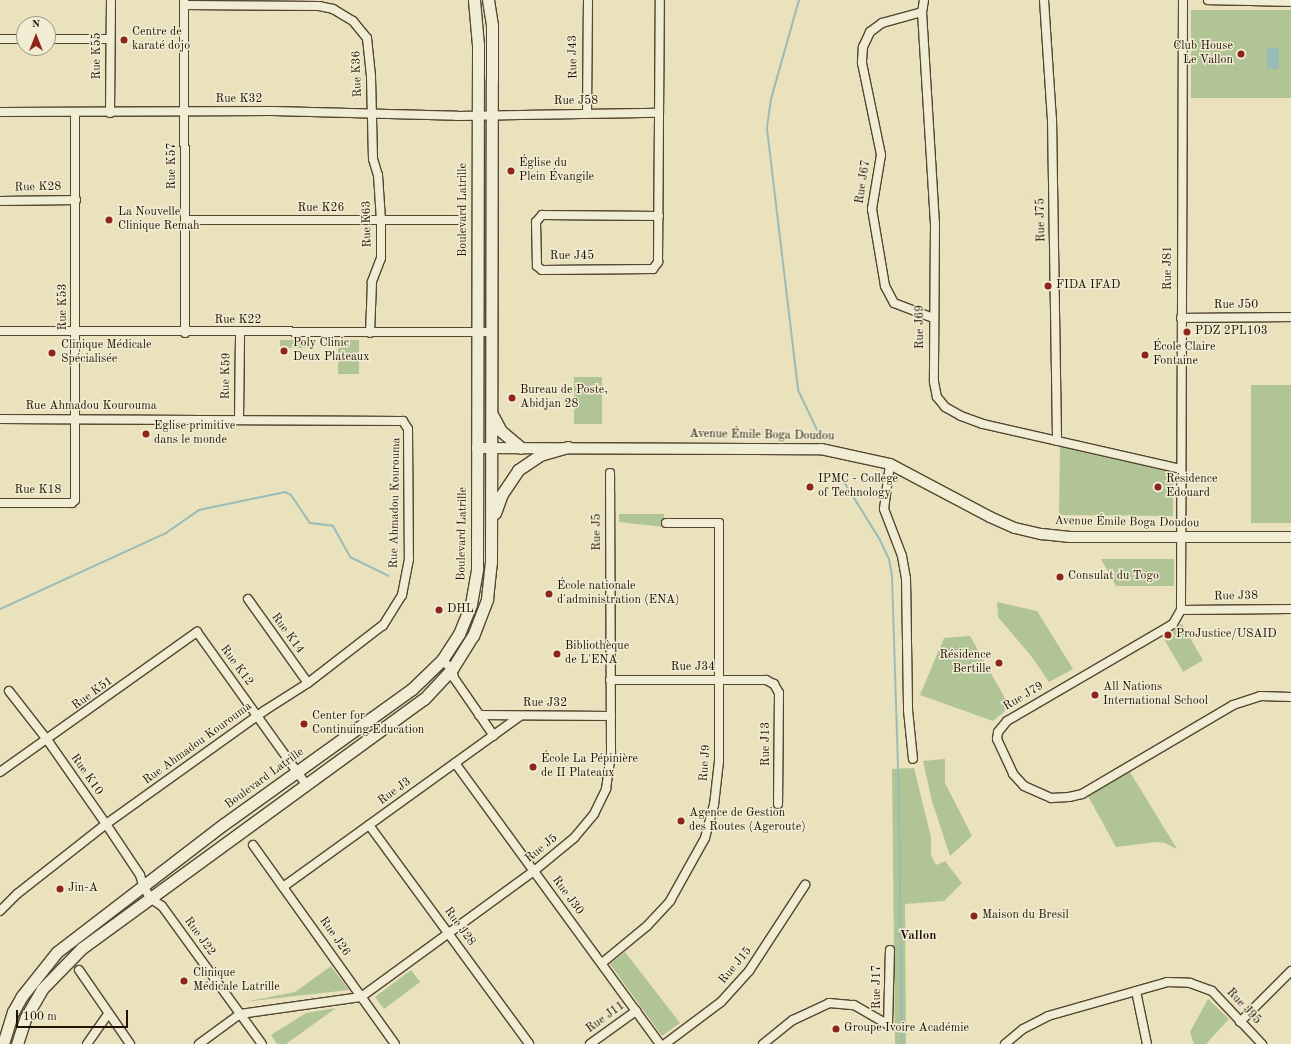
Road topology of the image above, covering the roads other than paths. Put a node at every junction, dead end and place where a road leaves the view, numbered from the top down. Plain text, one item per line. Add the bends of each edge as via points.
1 (111, 0) edge
2 (474, 0) edge
3 (488, 0) edge
4 (588, 0) edge
5 (660, 0) edge
6 (924, 0) edge
7 (1044, 0) edge
8 (1183, 0) edge
9 (1208, 0) edge
10 (1291, 2) edge
11 (184, 3) edge
12 (922, 12) junction
13 (0, 39) edge
14 (16, 39) edge
15 (56, 39) edge
16 (110, 39) junction
17 (0, 112) edge
18 (185, 112) junction
19 (75, 113) junction
20 (110, 113) junction
21 (659, 113) junction
22 (371, 114) junction
23 (587, 114) junction
24 (477, 115) junction
25 (492, 115) junction
26 (76, 200) junction
27 (0, 201) edge
28 (659, 216) junction
29 (186, 220) junction
30 (381, 220) junction
31 (457, 220) dead end
32 (1291, 317) edge
33 (933, 318) junction
34 (1181, 318) junction
35 (0, 331) edge
36 (76, 332) junction
37 (492, 332) junction
38 (185, 333) junction
39 (240, 333) junction
40 (370, 333) junction
41 (477, 333) junction
42 (492, 413) junction
43 (0, 419) edge
44 (76, 419) junction
45 (239, 419) junction
46 (1057, 440) junction
47 (568, 447) junction
48 (477, 448) junction
49 (492, 448) junction
50 (521, 448) junction
51 (890, 464) junction
52 (1181, 469) junction
53 (610, 473) dead end
54 (75, 500) joint
55 (0, 503) edge
56 (492, 521) junction
57 (666, 523) dead end
58 (1182, 536) junction
59 (1291, 537) edge
60 (248, 599) dead end
61 (1291, 609) edge
62 (1181, 610) junction
63 (197, 632) joint
64 (439, 664) junction
65 (451, 675) junction
66 (610, 680) junction
67 (719, 680) junction
68 (308, 683) junction
69 (774, 684) joint
70 (9, 691) dead end
71 (1291, 697) edge
72 (479, 715) junction
73 (520, 716) junction
74 (611, 716) junction
75 (258, 717) junction
76 (494, 736) junction
77 (48, 741) junction
78 (913, 759) dead end
79 (455, 763) junction
80 (0, 772) edge
81 (296, 772) junction
82 (306, 784) junction
83 (778, 804) dead end
84 (106, 824) junction
85 (369, 825) junction
86 (254, 845) dead end
87 (534, 871) junction
88 (144, 880) junction
89 (805, 885) dead end
90 (283, 887) junction
91 (156, 898) junction
92 (0, 911) edge
93 (448, 933) junction
94 (890, 950) dead end
95 (602, 963) junction
96 (78, 970) dead end
97 (1291, 972) edge
98 (1136, 991) junction
99 (362, 997) junction
100 (636, 1011) junction
101 (108, 1014) junction
102 (240, 1014) junction
103 (1240, 1022) junction
104 (3, 1044) edge
105 (17, 1044) edge
106 (87, 1044) edge
107 (130, 1044) edge
108 (199, 1044) edge
109 (262, 1044) edge
110 (395, 1044) edge
111 (528, 1044) edge
112 (590, 1044) edge
113 (660, 1044) edge
114 (666, 1044) edge
115 (763, 1044) edge
116 (1005, 1044) edge
117 (1147, 1044) edge
118 (1262, 1044) edge

1 - 16 street, Rue K55
2 - 24 main road, Boulevard Latrille via 478,45
3 - 25 main road via 492,25
4 - 23 street, Rue J43
5 - 21 street, Rue J45
6 - 12 street, Rue J69
7 - 46 street, Rue J75 via 1052,118
8 - 34 street, Rue J81
9 - 10 street
11 - 18 street, Rue K57
11 - 22 street, Rue K36 via 319,6 338,11 353,21 370,44
12 - 33 street, Rue J69 via 935,224
12 - 33 street, Rue J67 via 882,23 870,32 863,47 862,62 881,155 872,209 885,286 894,303
13 - 14 street
15 - 16 street
16 - 20 street, Rue K55
17 - 19 street, Rue K32
18 - 20 street, Rue K32
18 - 22 street, Rue K32
18 - 29 street, Rue K57
19 - 20 street, Rue K32
19 - 26 street, Rue K53
21 - 23 street, Rue J58
21 - 28 street, Rue J45
22 - 24 street, Rue K32
22 - 30 street, Rue K63 via 373,160 379,181
23 - 25 street, Rue J58
24 - 25 street, Rue J58
24 - 41 main road, Boulevard Latrille
25 - 37 main road
26 - 27 street, Rue K28
26 - 36 street, Rue K53
28 - 28 street, Rue J45 via 658,262 653,269 542,270 537,266 536,222 542,215
29 - 30 street, Rue K26
29 - 38 street, Rue K57
30 - 31 street, Rue K26
30 - 40 street, Rue K63 via 381,258 372,282
32 - 34 street, Rue J50
33 - 46 street, Rue J69 via 934,382 937,398 946,407 960,416 983,424
34 - 52 street, Rue J81
35 - 36 street, Rue K22
36 - 38 street, Rue K22
36 - 44 street, Rue K53
37 - 41 street, Rue K22
37 - 42 main road
38 - 39 street, Rue K22
39 - 40 street, Rue K22
39 - 45 street, Rue K59
40 - 41 street, Rue K22
41 - 48 main road, Boulevard Latrille
42 - 49 main road
42 - 50 main road via 501,431
43 - 44 street, Rue Ahmadou Kourouma
44 - 45 street, Rue Ahmadou Kourouma
44 - 54 street, Rue K53
45 - 68 street, Rue Ahmadou Kourouma via 403,421 407,424 409,558 402,595 383,625
46 - 52 street, Rue J69
47 - 50 street, Avenue Émile Boga Doudou
47 - 51 street, Avenue Émile Boga Doudou via 821,449
47 - 56 main road via 540,455 518,470 502,494
48 - 49 street, Avenue Émile Boga Doudou
48 - 64 main road, Boulevard Latrille via 475,588 459,634
49 - 50 street, Avenue Émile Boga Doudou
49 - 56 main road
51 - 58 street, Avenue Émile Boga Doudou via 1015,528 1070,537
51 - 78 street via 884,509 902,556 906,578 908,710
52 - 58 street, Rue J81
53 - 66 street, Rue J5
54 - 55 street, Rue K18 via 72,503
56 - 65 main road via 487,599 473,636
57 - 67 street, Rue J9 via 719,523
58 - 59 street, Avenue Émile Boga Doudou
58 - 62 street
60 - 68 street, Rue K14
61 - 62 street, Rue J38
62 - 71 street, Rue J79 via 1174,624 1002,725 997,739 1000,748 1013,774 1024,786 1051,798 1082,794 1233,705 1260,696
63 - 75 street, Rue K12
63 - 77 street, Rue K51
64 - 65 street
64 - 81 main road, Boulevard Latrille via 412,689
65 - 72 street
65 - 82 main road via 424,699
66 - 67 street, Rue J34
66 - 74 street, Rue J5
67 - 69 street, Rue J34 via 766,680
67 - 95 street, Rue J9 via 719,761 714,805 705,838 670,901 648,926
68 - 75 street, Rue Ahmadou Kourouma
69 - 83 street, Rue J13 via 779,693
70 - 77 street, Rue K10
72 - 73 street, Rue J32
72 - 76 street
73 - 74 street, Rue J32
73 - 76 street, Rue J3
74 - 87 street, Rue J5 via 609,774 601,802 574,838
75 - 81 street, Rue K12
75 - 84 street, Rue Ahmadou Kourouma
76 - 79 street, Rue J3
77 - 80 street, Rue K51
77 - 84 street, Rue K10
79 - 85 street, Rue J3
79 - 87 street, Rue J30
81 - 82 street, Rue K12
81 - 88 main road, Boulevard Latrille
82 - 91 main road
84 - 88 street, Rue K10
84 - 92 street, Rue Ahmadou Kourouma via 17,894
85 - 90 street, Rue J3
85 - 93 street, Rue J28
86 - 90 street, Rue J26
87 - 93 street, Rue J5
87 - 95 street, Rue J30
88 - 91 street, Rue J22
88 - 104 main road, Boulevard Latrille via 74,936 42,967 13,1012
89 - 114 street, Rue J15 via 749,971 721,1002
90 - 99 street, Rue J26
91 - 102 street, Rue J22
91 - 105 main road via 82,948 53,976 26,1018
93 - 99 street, Rue J5
93 - 111 street, Rue J28
94 - 115 street, Rue J17 via 888,1025 854,1005 829,1003 792,1020
95 - 100 street, Rue J30
96 - 101 street
97 - 103 street
98 - 103 street, Rue J95 via 1167,982 1190,983 1212,991
98 - 116 street, Rue J95 via 1048,1016 1023,1029
98 - 117 street
99 - 102 street, Rue J5
99 - 110 street, Rue J26
100 - 112 street, Rue J11
100 - 113 street, Rue J30
101 - 106 street
101 - 107 street
102 - 108 street, Rue J5
102 - 109 street, Rue J22
103 - 118 street, Rue J95

